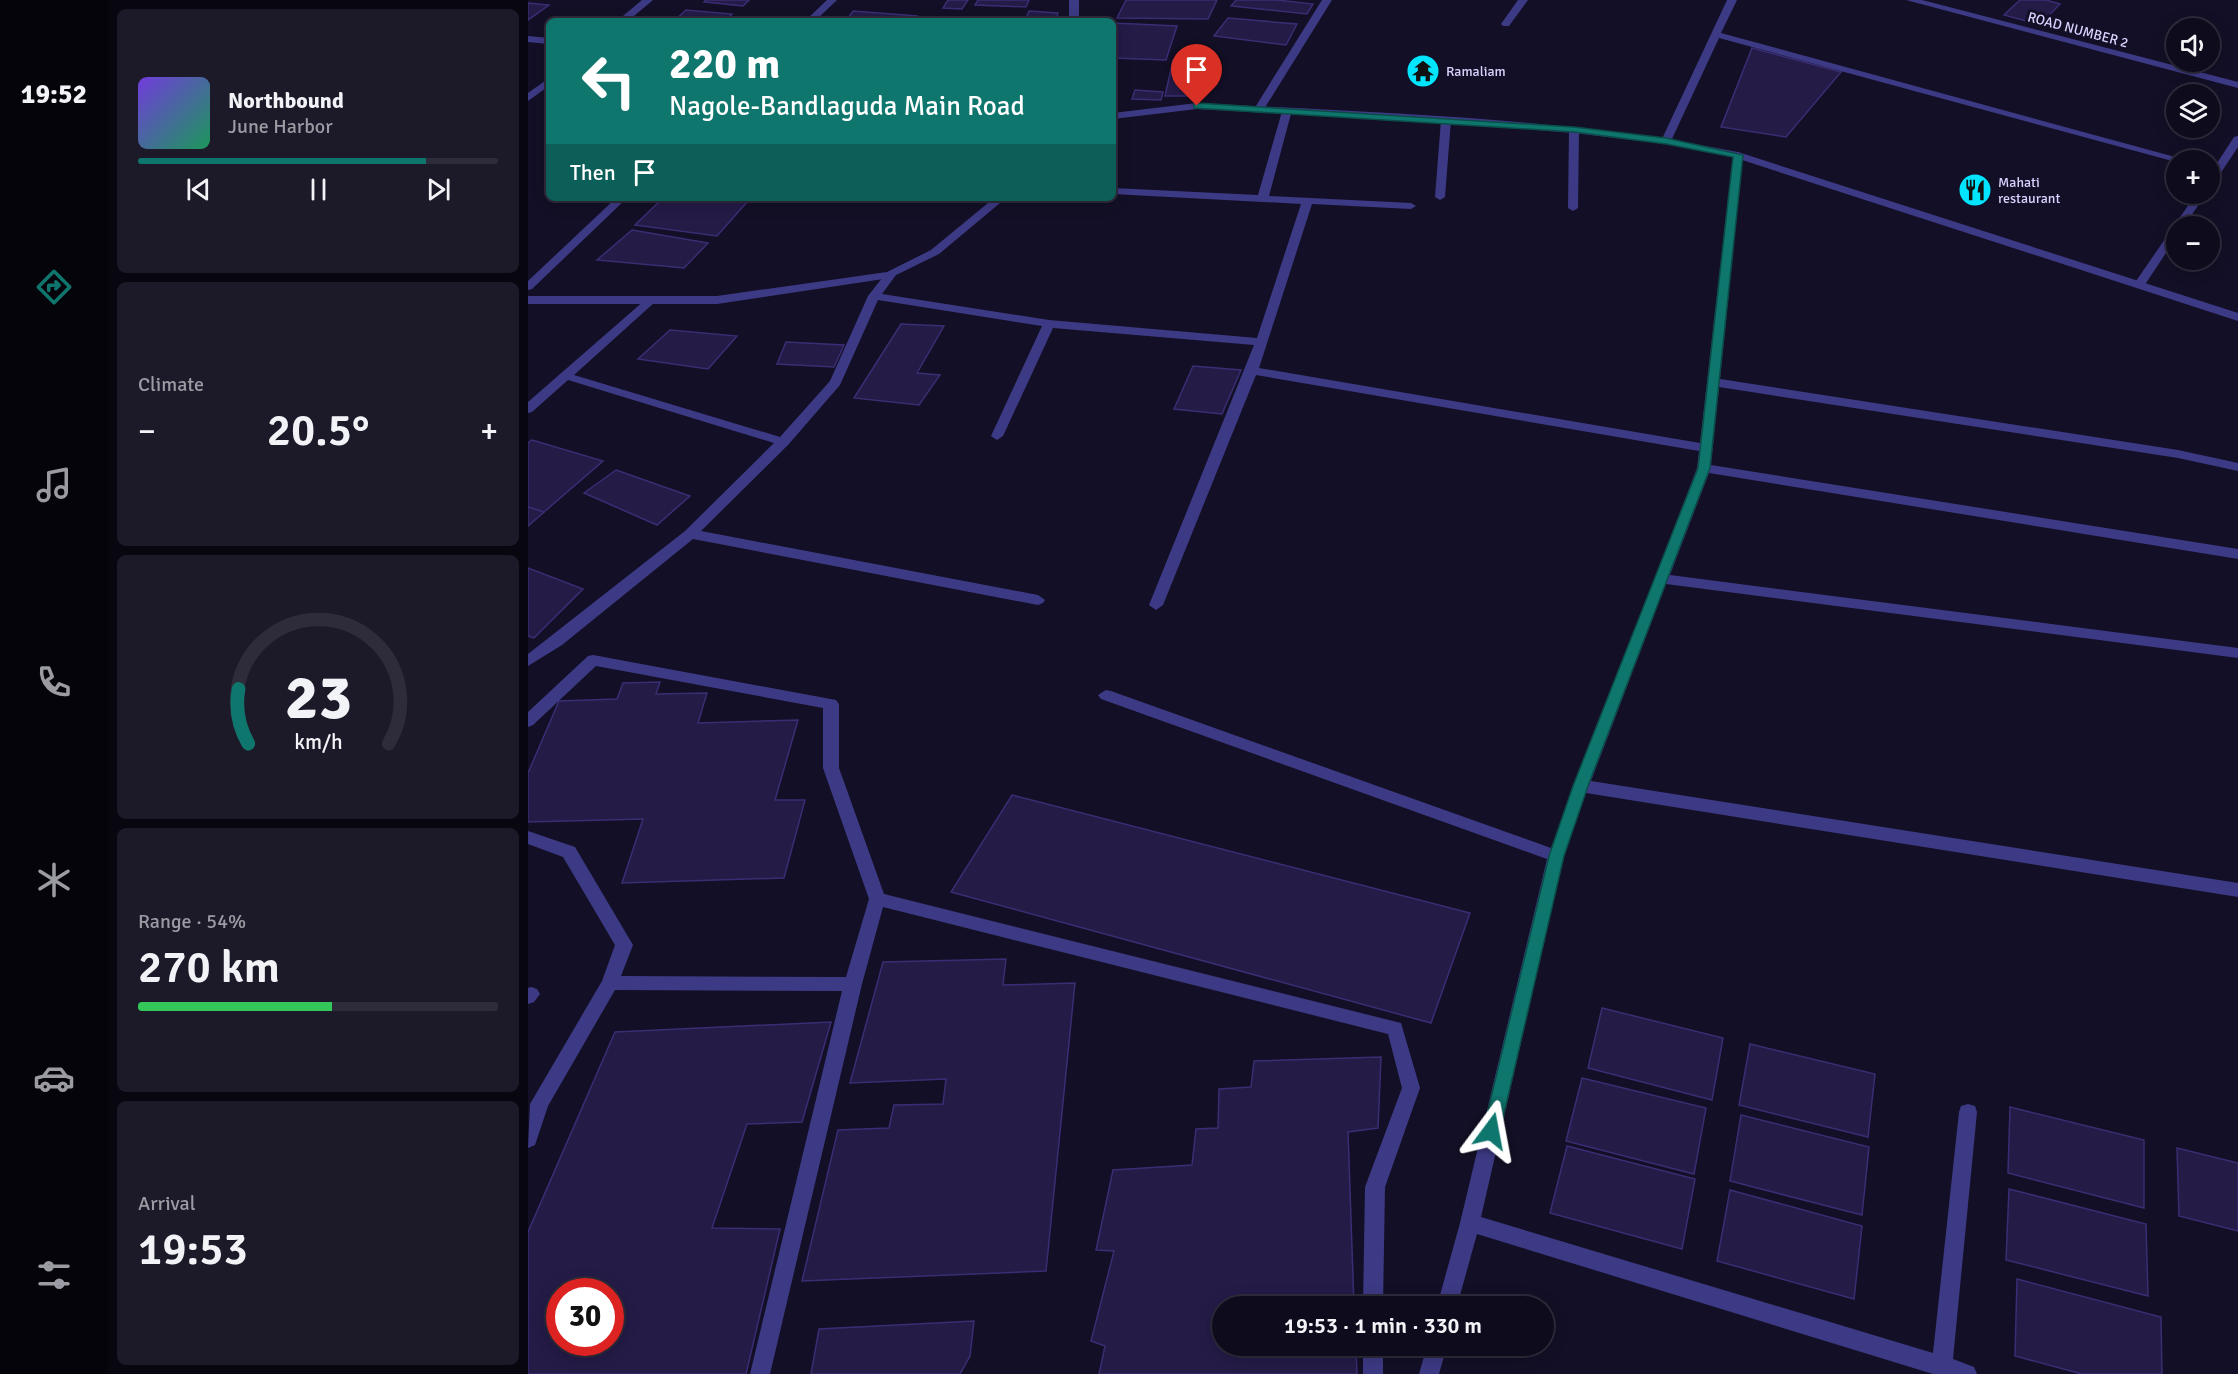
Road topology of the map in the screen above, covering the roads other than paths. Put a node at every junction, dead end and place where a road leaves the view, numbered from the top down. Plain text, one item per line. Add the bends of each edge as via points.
1 (648, 0) edge
2 (832, 0) edge
3 (1074, 0) edge
4 (1327, 0) edge
5 (1523, 0) edge
6 (1732, 0) edge
7 (1911, 0) edge
8 (626, 18) edge
9 (813, 18) edge
10 (1074, 18) edge
11 (1506, 24) dead end
12 (1716, 34) junction
13 (528, 39) edge
14 (546, 41) edge
15 (546, 83) edge
16 (2238, 85) edge
17 (528, 98) edge
18 (1259, 109) junction
19 (1287, 110) junction
20 (1116, 116) edge
21 (1446, 120) junction
22 (1574, 130) junction
23 (2238, 139) edge
24 (1666, 141) junction
25 (1738, 155) junction
26 (2166, 156) edge
27 (2220, 161) edge
28 (1116, 191) edge
29 (1440, 197) dead end
30 (1263, 198) junction
31 (1308, 200) junction
32 (619, 201) edge
33 (997, 201) edge
34 (1412, 206) dead end
35 (1573, 208) dead end
36 (2166, 245) edge
37 (890, 275) junction
38 (2140, 285) junction
39 (528, 287) edge
40 (874, 296) junction
41 (528, 300) edge
42 (649, 302) junction
43 (2238, 317) edge
44 (1049, 324) junction
45 (1261, 342) junction
46 (1252, 371) junction
47 (566, 376) junction
48 (1713, 382) junction
49 (528, 409) edge
50 (997, 436) dead end
51 (783, 442) junction
52 (1706, 448) junction
53 (2238, 466) edge
54 (1704, 468) junction
55 (690, 534) junction
56 (2238, 554) edge
57 (1662, 579) junction
58 (1038, 600) dead end
59 (1156, 605) dead end
60 (2238, 653) edge
61 (528, 661) edge
62 (1106, 695) dead end
63 (528, 721) edge
64 (1581, 786) junction
65 (528, 837) edge
66 (1556, 856) junction
67 (2238, 890) edge
68 (877, 899) junction
69 (610, 983) junction
70 (853, 984) junction
71 (1968, 1112) dead end
72 (528, 1139) edge
73 (1470, 1222) junction
74 (1373, 1296) edge
75 (1450, 1296) edge
76 (1373, 1356) edge
77 (1434, 1356) edge
78 (1942, 1367) junction
79 (760, 1374) edge
80 (1373, 1374) edge
81 (1429, 1374) edge
82 (1967, 1374) edge

1 - 8 street
2 - 9 street
3 - 10 street
4 - 18 street
5 - 11 street
6 - 12 street
7 - 16 street, ROAD NUMBER 2
12 - 24 street
12 - 26 street
13 - 14 street
15 - 17 street
18 - 19 street
18 - 20 street via 1197,106
19 - 21 street
19 - 30 street
21 - 22 street
21 - 29 street
22 - 24 street
22 - 35 street
23 - 27 street
24 - 25 street
25 - 38 street
25 - 48 street
28 - 30 street
30 - 31 street
31 - 34 street
31 - 45 street
32 - 39 street
33 - 37 street via 935,252
36 - 38 street
37 - 40 street
37 - 42 street via 717,300
38 - 43 street
40 - 44 street
40 - 51 street via 836,382
41 - 42 street
42 - 47 street
44 - 45 street
44 - 50 street
45 - 46 street
46 - 52 street
46 - 59 street
47 - 49 street
47 - 51 street
48 - 52 street
48 - 53 street
51 - 55 street
52 - 54 street
54 - 56 street
54 - 57 street
55 - 58 street
55 - 61 street
57 - 60 street
57 - 64 street
62 - 66 street
63 - 68 street via 593,660 831,704 831,768
64 - 66 street
64 - 67 street
65 - 69 street via 569,852 624,945
66 - 73 street
68 - 70 street
68 - 74 street via 1395,1028 1411,1088 1375,1187
69 - 70 street
69 - 72 street via 539,1104
70 - 79 street
71 - 78 street
73 - 75 street
73 - 78 street
76 - 80 street
77 - 81 street
78 - 82 street

